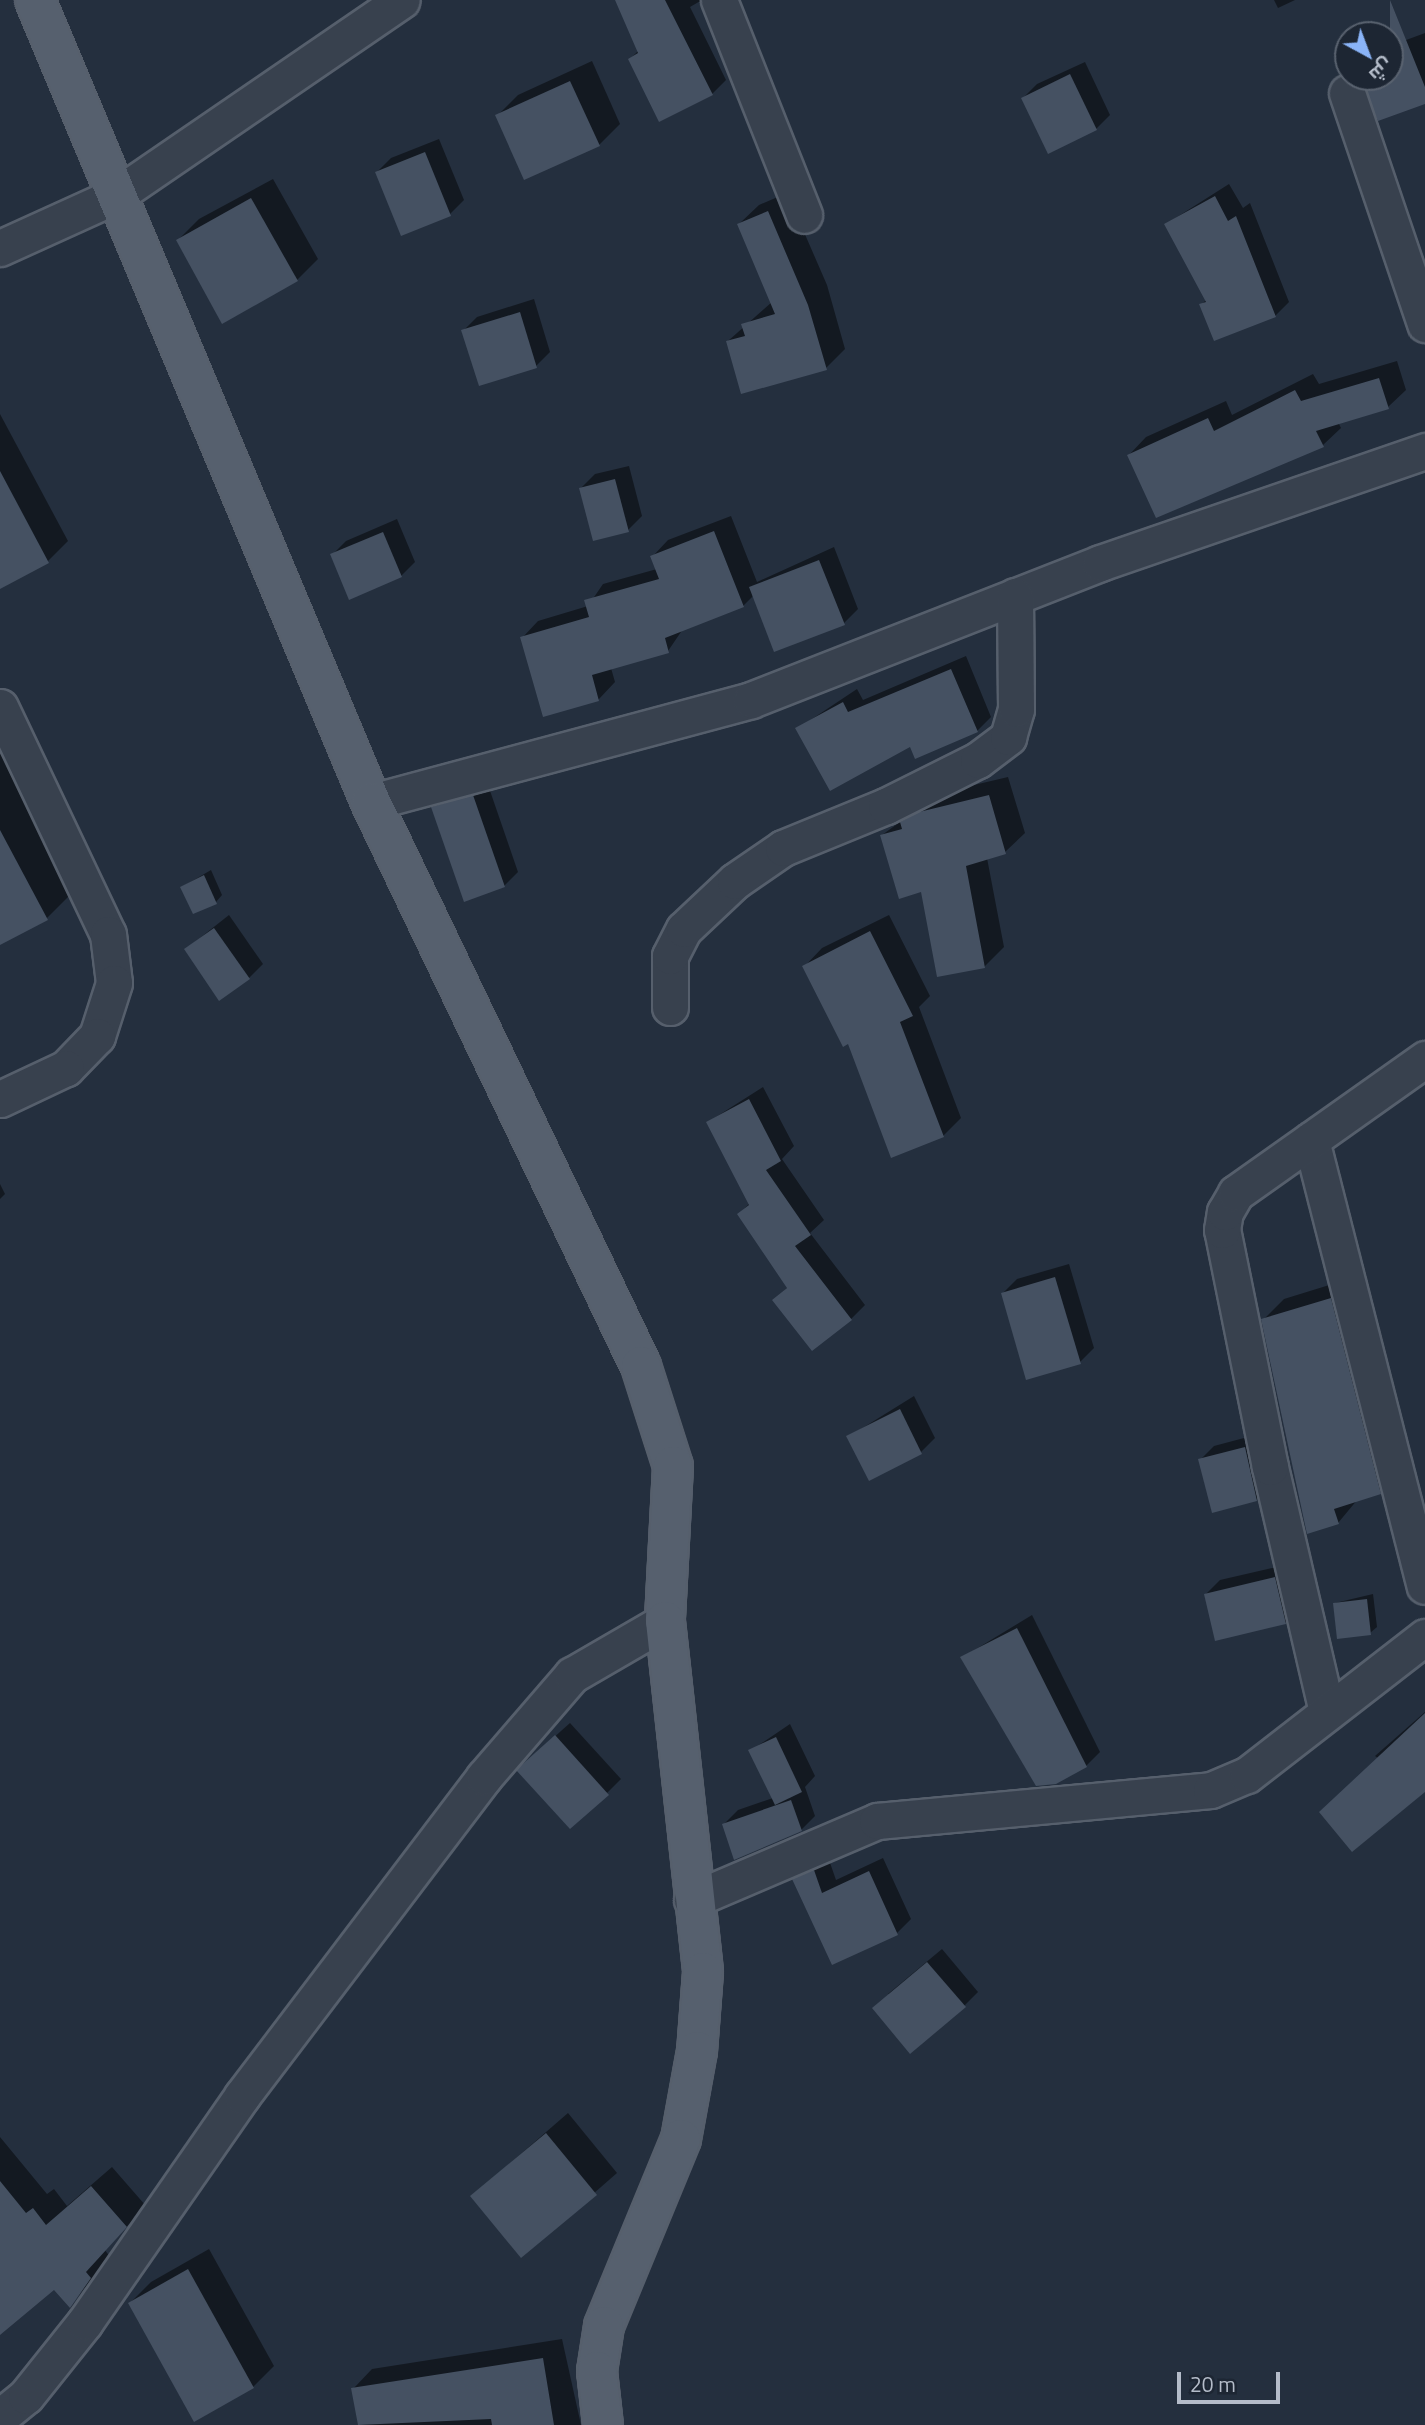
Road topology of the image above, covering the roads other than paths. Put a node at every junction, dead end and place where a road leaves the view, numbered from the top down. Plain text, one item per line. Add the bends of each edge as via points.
1 (35, 0) edge
2 (402, 0) edge
3 (719, 0) edge
4 (1347, 93) dead end
5 (117, 195) junction
6 (804, 215) dead end
7 (0, 248) edge
8 (1425, 324) edge
9 (1425, 451) edge
10 (1015, 596) junction
11 (0, 707) edge
12 (371, 802) junction
13 (670, 1007) dead end
14 (1423, 1071) edge
15 (0, 1099) edge
16 (1311, 1140) junction
17 (1425, 1586) edge
18 (665, 1621) junction
19 (1425, 1637) edge
20 (1327, 1712) junction
21 (692, 1900) junction
22 (0, 2417) edge
23 (603, 2425) edge

1 - 5 main road
2 - 5 street
3 - 6 street
4 - 8 street
5 - 7 street
5 - 12 main road
9 - 10 street
10 - 12 street via 751,700
10 - 13 street via 1017,709 1008,737 978,760 897,800 783,848 735,881 684,929 670,956
11 - 15 street via 108,934 114,983 97,1037 66,1068
12 - 18 main road via 640,1366 673,1466
14 - 16 street
16 - 17 street
16 - 20 street via 1236,1194 1222,1230
18 - 21 main road
18 - 22 street via 572,1675 484,1777 234,2107 85,2322 26,2396
19 - 20 street
20 - 21 street via 1247,1775 1211,1790 877,1821
21 - 23 main road via 703,1972 697,2051 681,2138 604,2326 597,2371

